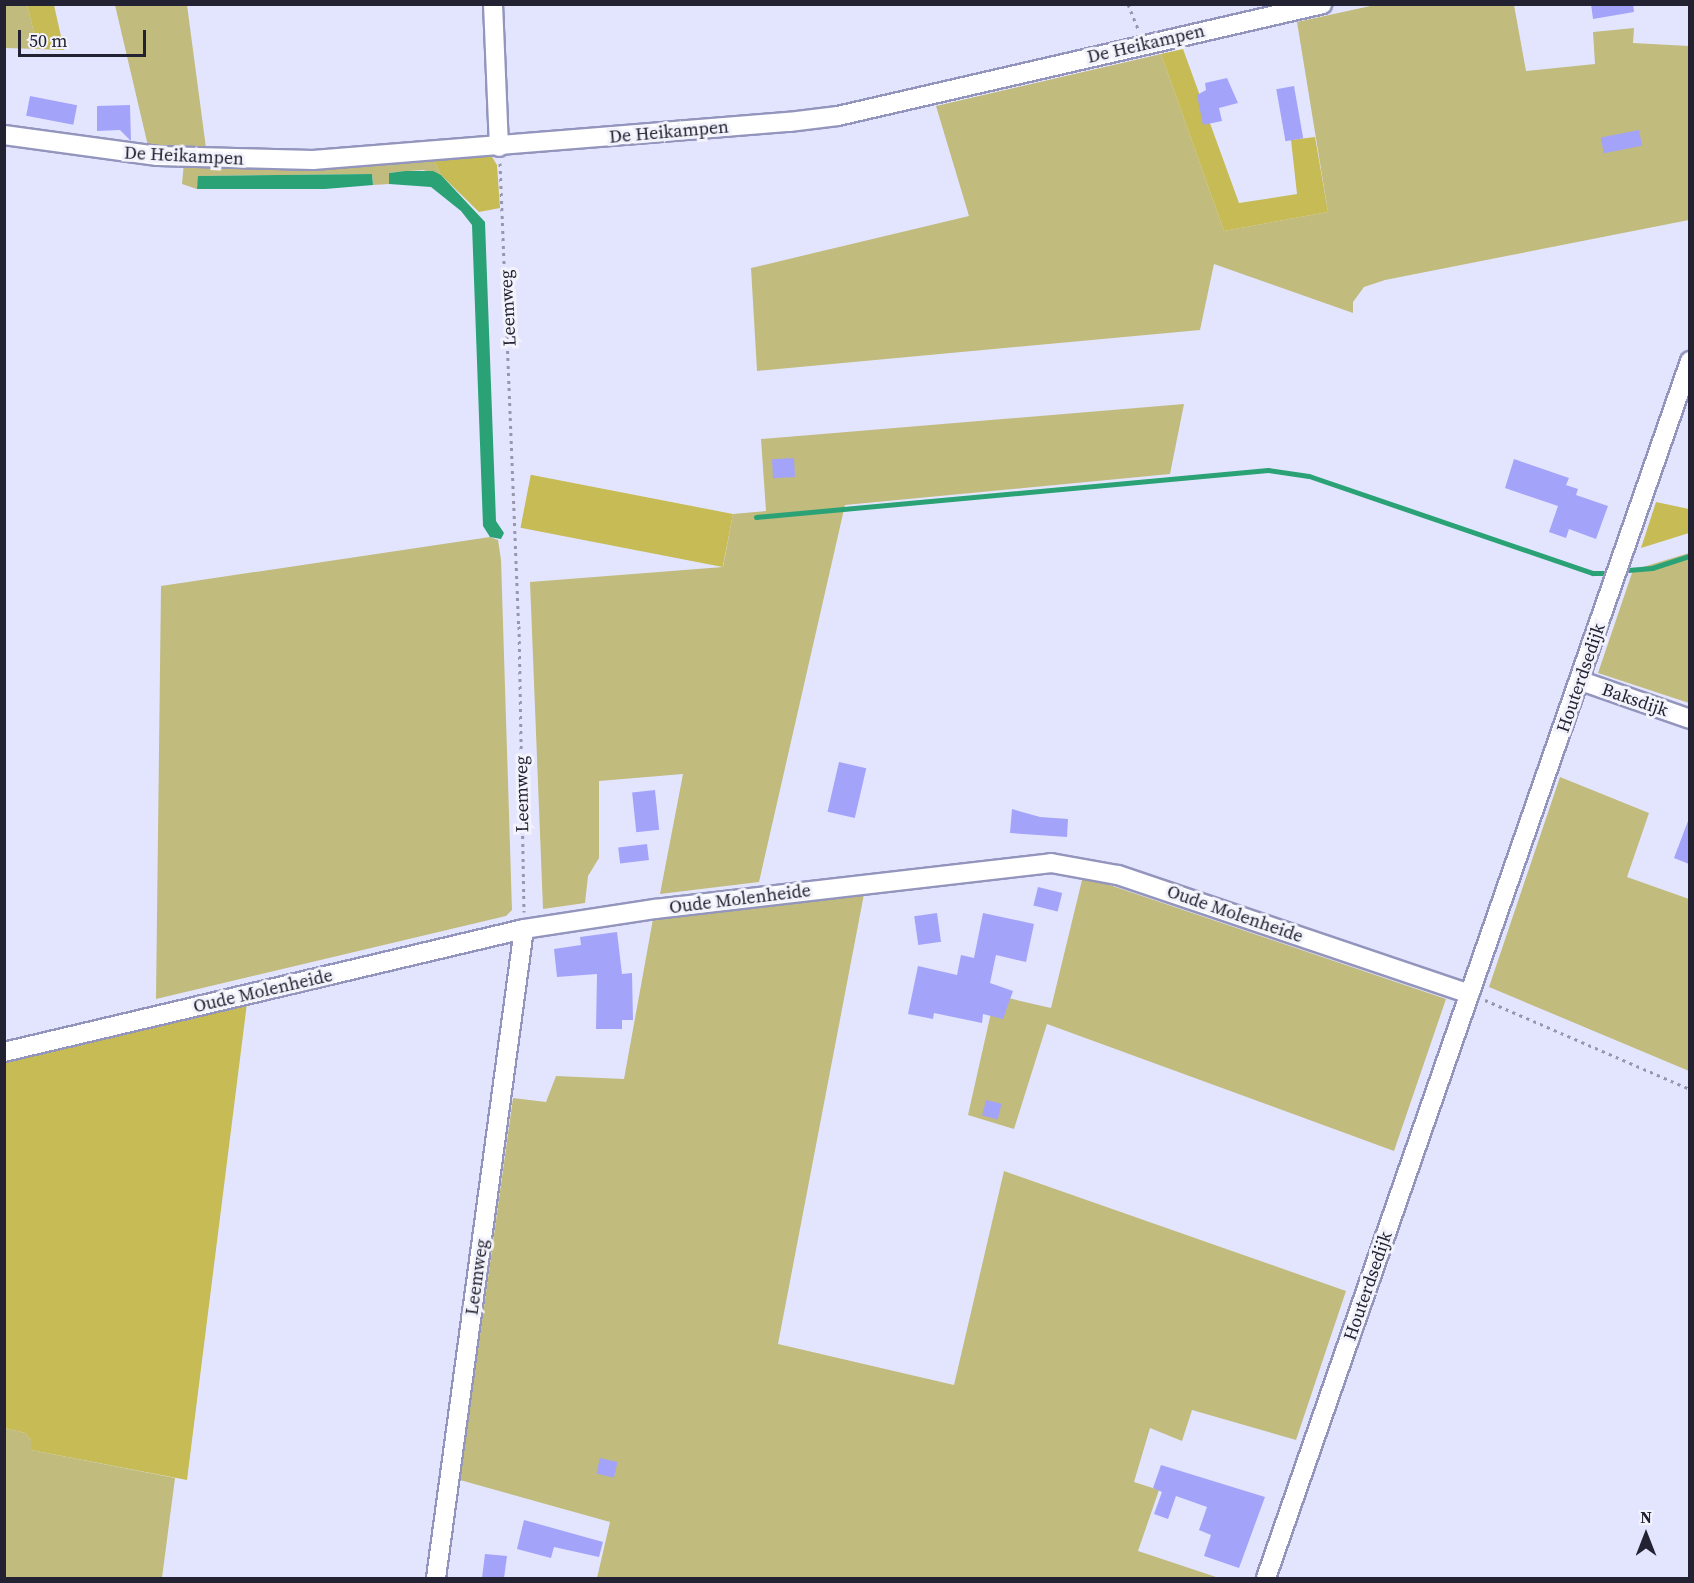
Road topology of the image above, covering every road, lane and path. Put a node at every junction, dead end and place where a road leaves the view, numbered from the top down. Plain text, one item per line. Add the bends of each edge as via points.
1 (493, 4) edge
2 (1128, 4) edge
3 (1322, 4) edge
4 (1144, 45) junction
5 (4, 135) edge
6 (500, 147) junction
7 (1689, 361) edge
8 (1581, 681) junction
9 (1689, 719) edge
10 (524, 929) junction
11 (1469, 994) junction
12 (4, 1052) edge
13 (1689, 1089) edge
14 (436, 1578) edge
15 (1266, 1578) edge

1 - 6 street
2 - 4 path
3 - 4 street, De Heikampen
4 - 6 street, De Heikampen via 838,116
5 - 6 street, De Heikampen via 98,151 222,159 313,160
6 - 10 path, Leemweg via 519,626
7 - 8 street, Houterdsedijk
8 - 9 street, Baksdijk
8 - 11 street, Houterdsedijk
10 - 11 street, Oude Molenheide via 655,909 1051,863 1118,875
10 - 12 street, Oude Molenheide
10 - 14 street, Leemweg
11 - 13 path
11 - 15 street, Houterdsedijk

